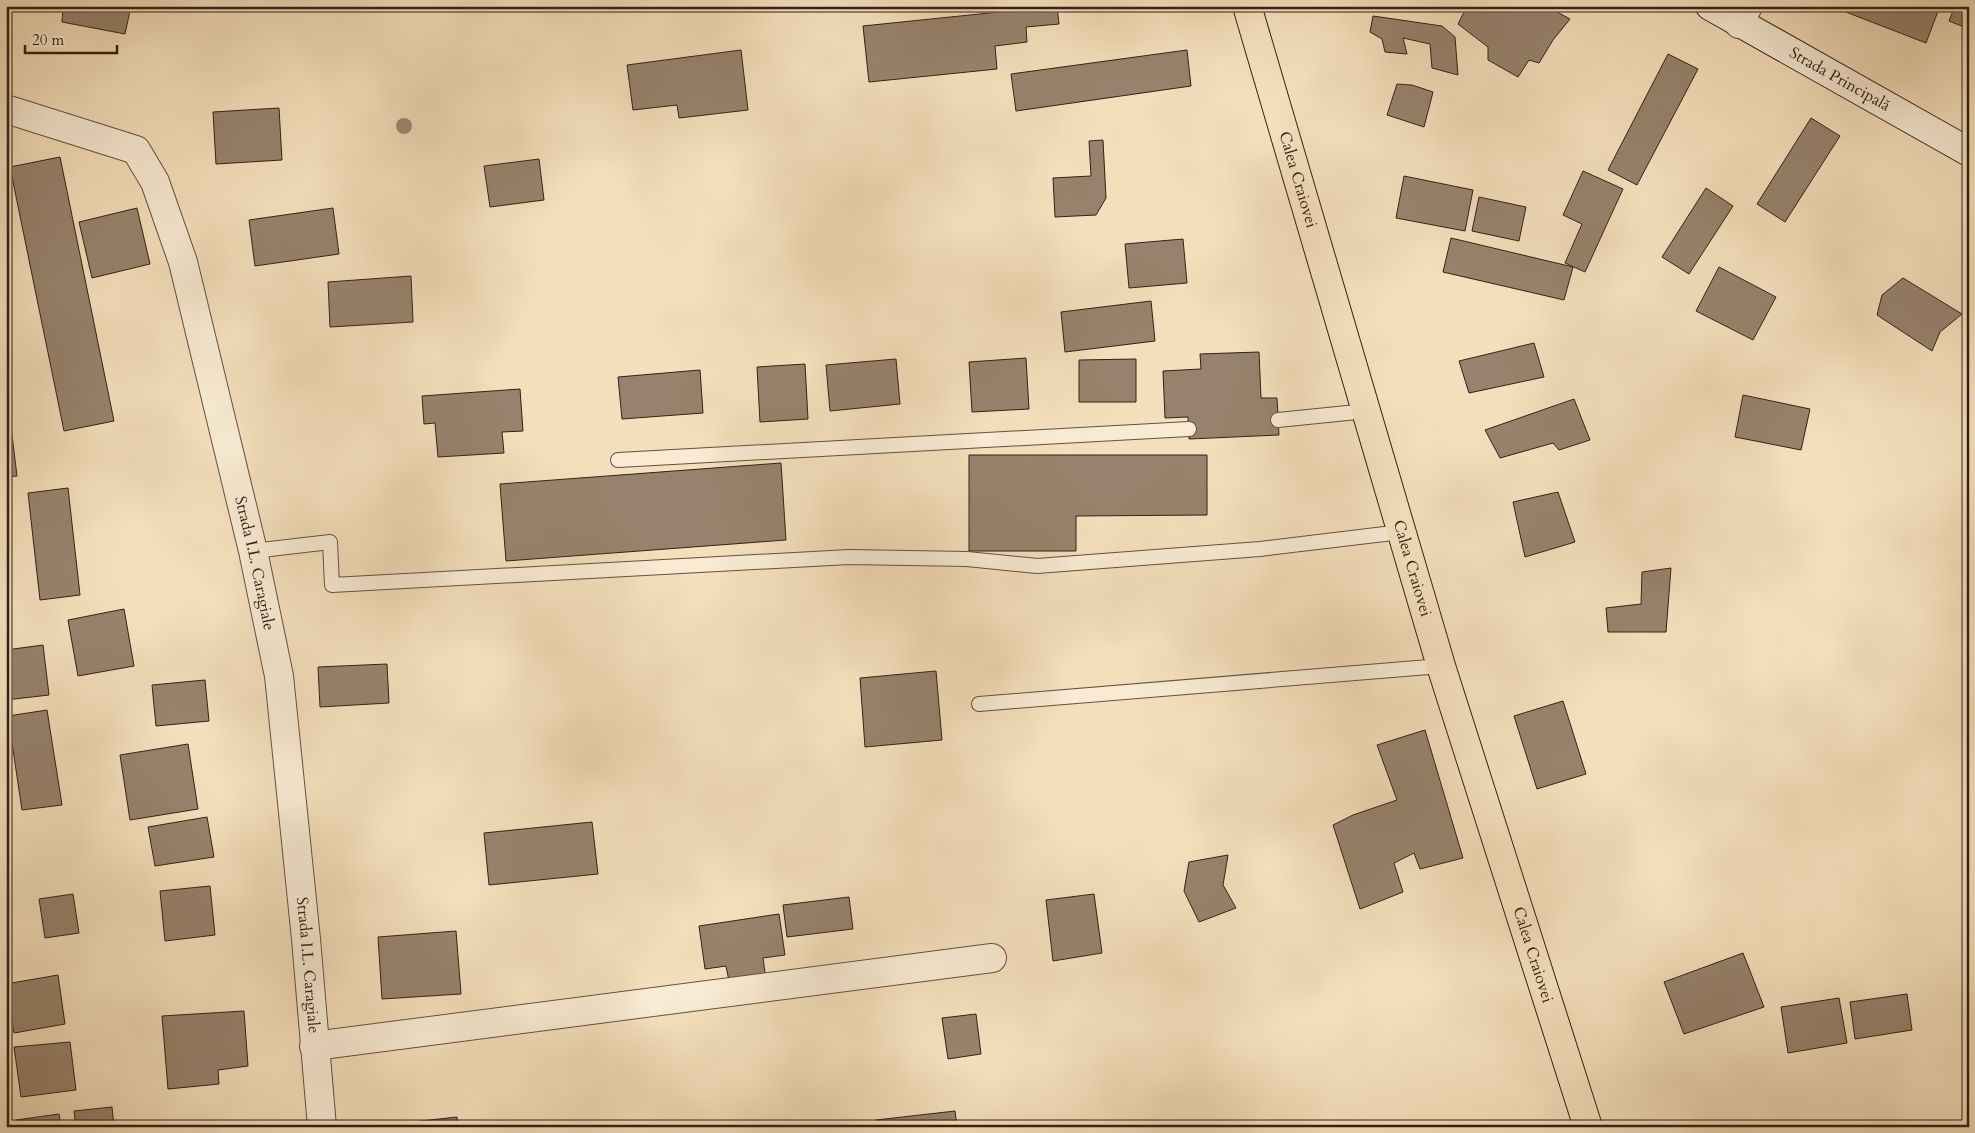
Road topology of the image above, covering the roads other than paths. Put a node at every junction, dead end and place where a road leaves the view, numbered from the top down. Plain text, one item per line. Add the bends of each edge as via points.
1 (1247, 6) edge
2 (1710, 6) edge
3 (1744, 15) edge
4 (6, 109) edge
5 (1969, 152) edge
6 (1367, 411) junction
7 (1278, 420) dead end
8 (1189, 429) dead end
9 (618, 460) dead end
10 (1401, 532) junction
11 (253, 551) junction
12 (1441, 666) junction
13 (979, 704) dead end
14 (992, 958) dead end
15 (314, 1046) junction
16 (322, 1127) edge
17 (1588, 1127) edge

1 - 6 main road, Calea Craiovei
2 - 3 street, Strada Principală
3 - 5 street, Strada Principală
4 - 11 street, Strada I.L. Caragiale via 136,150 155,182 183,262
6 - 7 lane
6 - 10 main road, Calea Craiovei
8 - 9 lane
10 - 11 lane via 1260,549 1037,566 967,559 849,557 332,585 330,542
10 - 12 main road, Calea Craiovei
11 - 15 street, Strada I.L. Caragiale via 278,676
12 - 13 lane
12 - 17 main road, Calea Craiovei
14 - 15 street
15 - 16 street, Strada I.L. Caragiale

